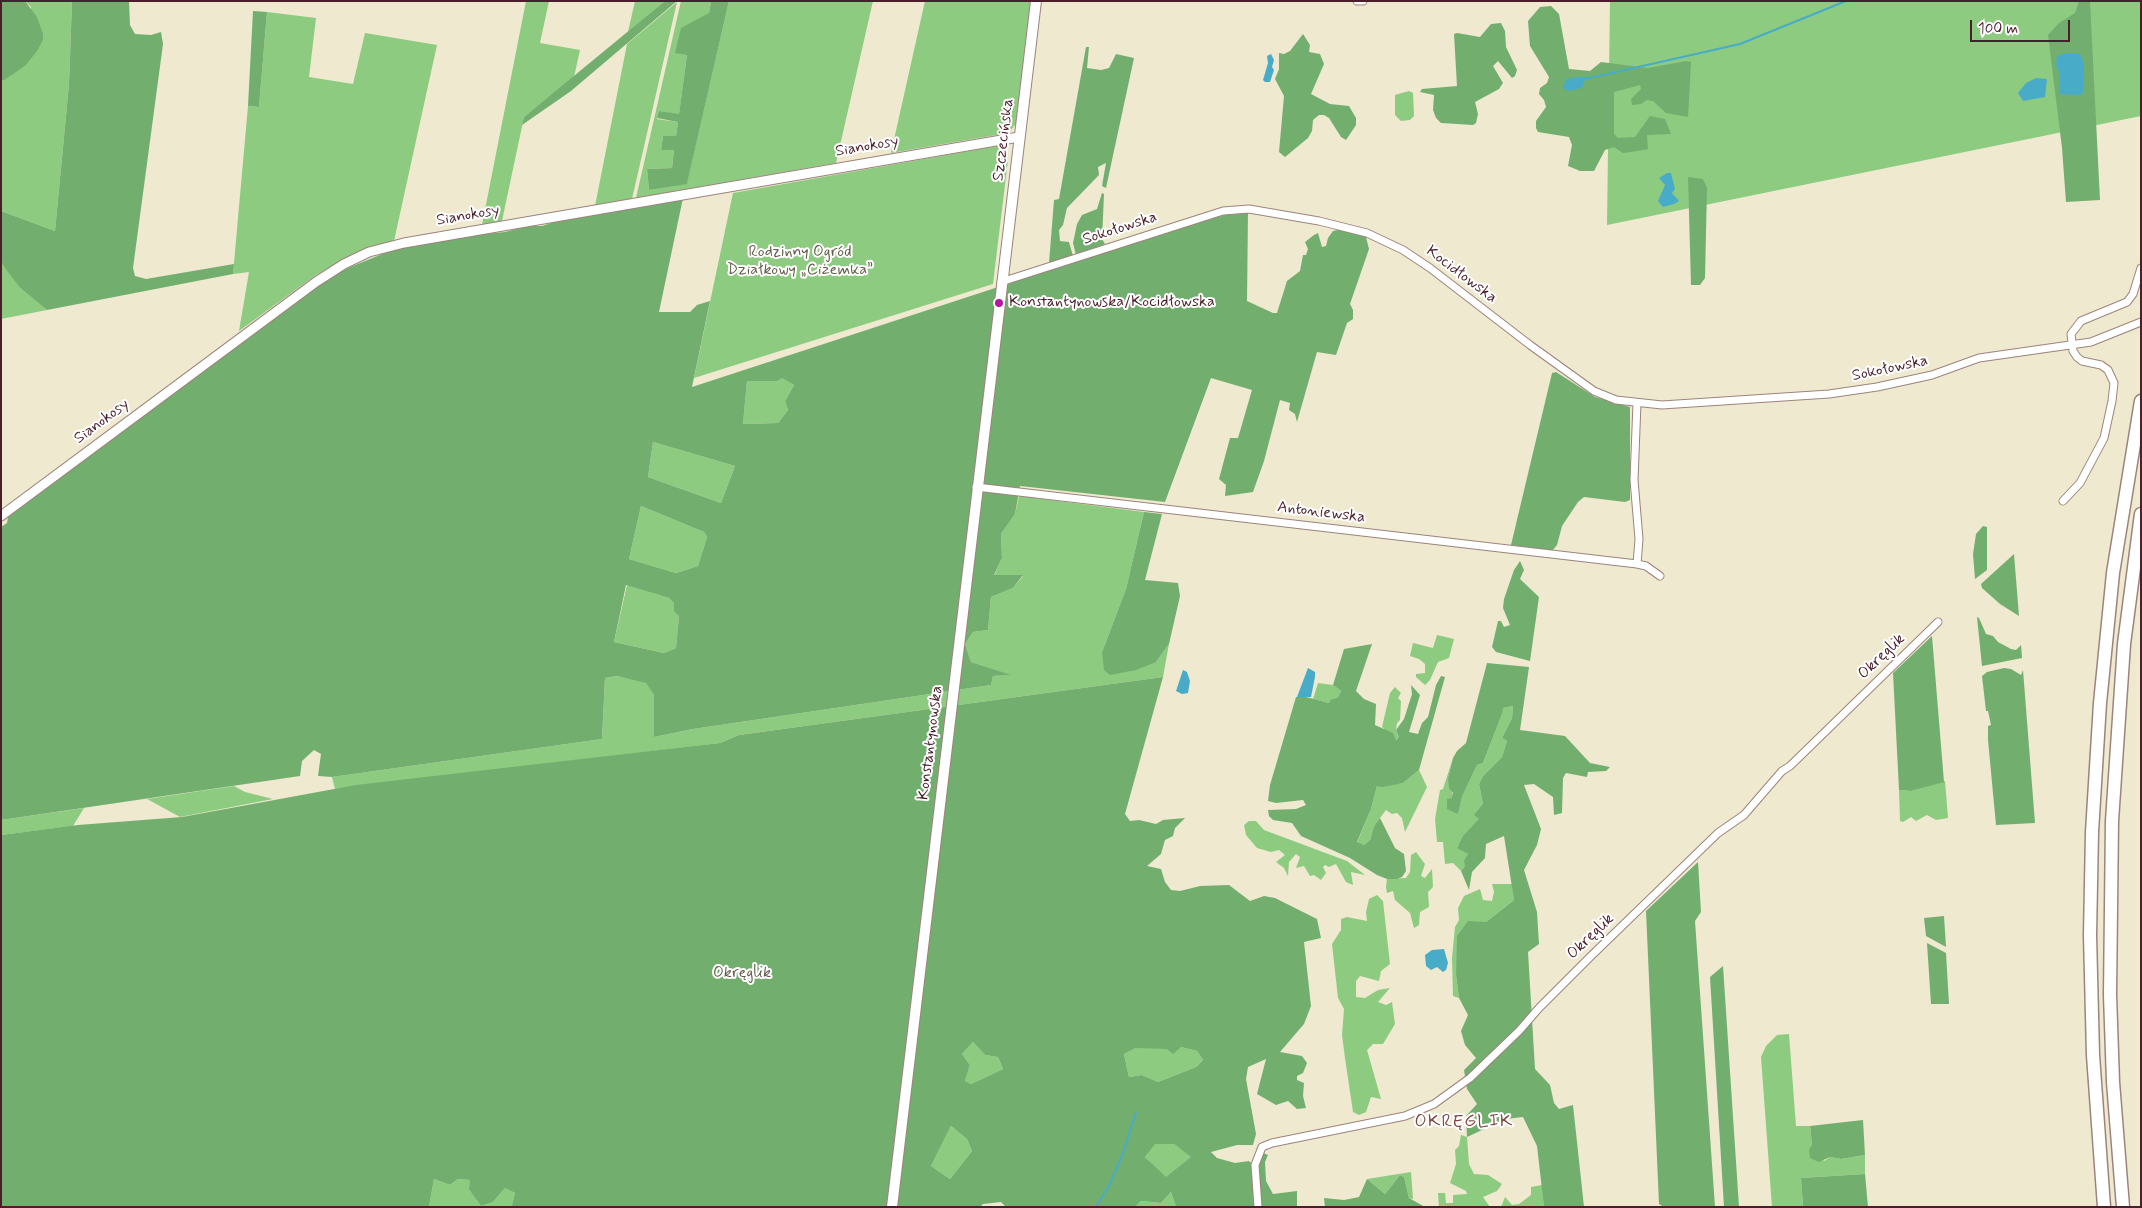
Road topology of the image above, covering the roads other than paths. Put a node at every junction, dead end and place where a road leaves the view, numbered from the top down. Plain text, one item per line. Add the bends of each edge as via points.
1 (1036, 1) edge
2 (1357, 1) edge
3 (1363, 1) edge
4 (1019, 137) junction
5 (1250, 209) joint
6 (2141, 268) edge
7 (1001, 282) junction
8 (2141, 322) edge
9 (2072, 346) junction
10 (2141, 401) edge
11 (1637, 403) junction
12 (976, 487) junction
13 (2063, 501) dead end
14 (2141, 514) edge
15 (1, 516) edge
16 (1637, 564) junction
17 (1660, 576) dead end
18 (1938, 622) dead end
19 (892, 1207) edge
20 (1258, 1207) edge
21 (2104, 1207) edge
22 (2123, 1207) edge

1 - 4 main road, Szczecińska
2 - 3 street
4 - 7 main road, Szczecińska
4 - 15 street, Sianokosy via 404,243 369,252 316,282
5 - 7 street, Sokołowska via 1195,218
5 - 11 street, Kocidłowska via 1341,226 1386,241 1430,268 1594,391 1616,400
6 - 9 street via 2133,294 2127,302 2081,321 2070,334
7 - 12 main road, Konstantynowska
8 - 9 street, Sokołowska
9 - 11 street, Sokołowska via 1979,358 1920,378 1837,393 1688,405
9 - 13 street via 2082,361 2108,370 2114,383 2104,438 2080,483
10 - 21 highway via 2113,573 2095,776 2090,916 2092,1045
11 - 16 street via 1634,489 1639,539
12 - 16 street, Antoniewska
12 - 19 main road, Konstantynowska
14 - 22 highway via 2124,644 2111,840 2110,1005
16 - 17 street, Antoniewska
18 - 20 street, Okręglik via 1782,772 1744,815 1718,833 1590,957 1470,1078 1434,1104 1404,1116 1265,1145 1259,1150 1255,1165

